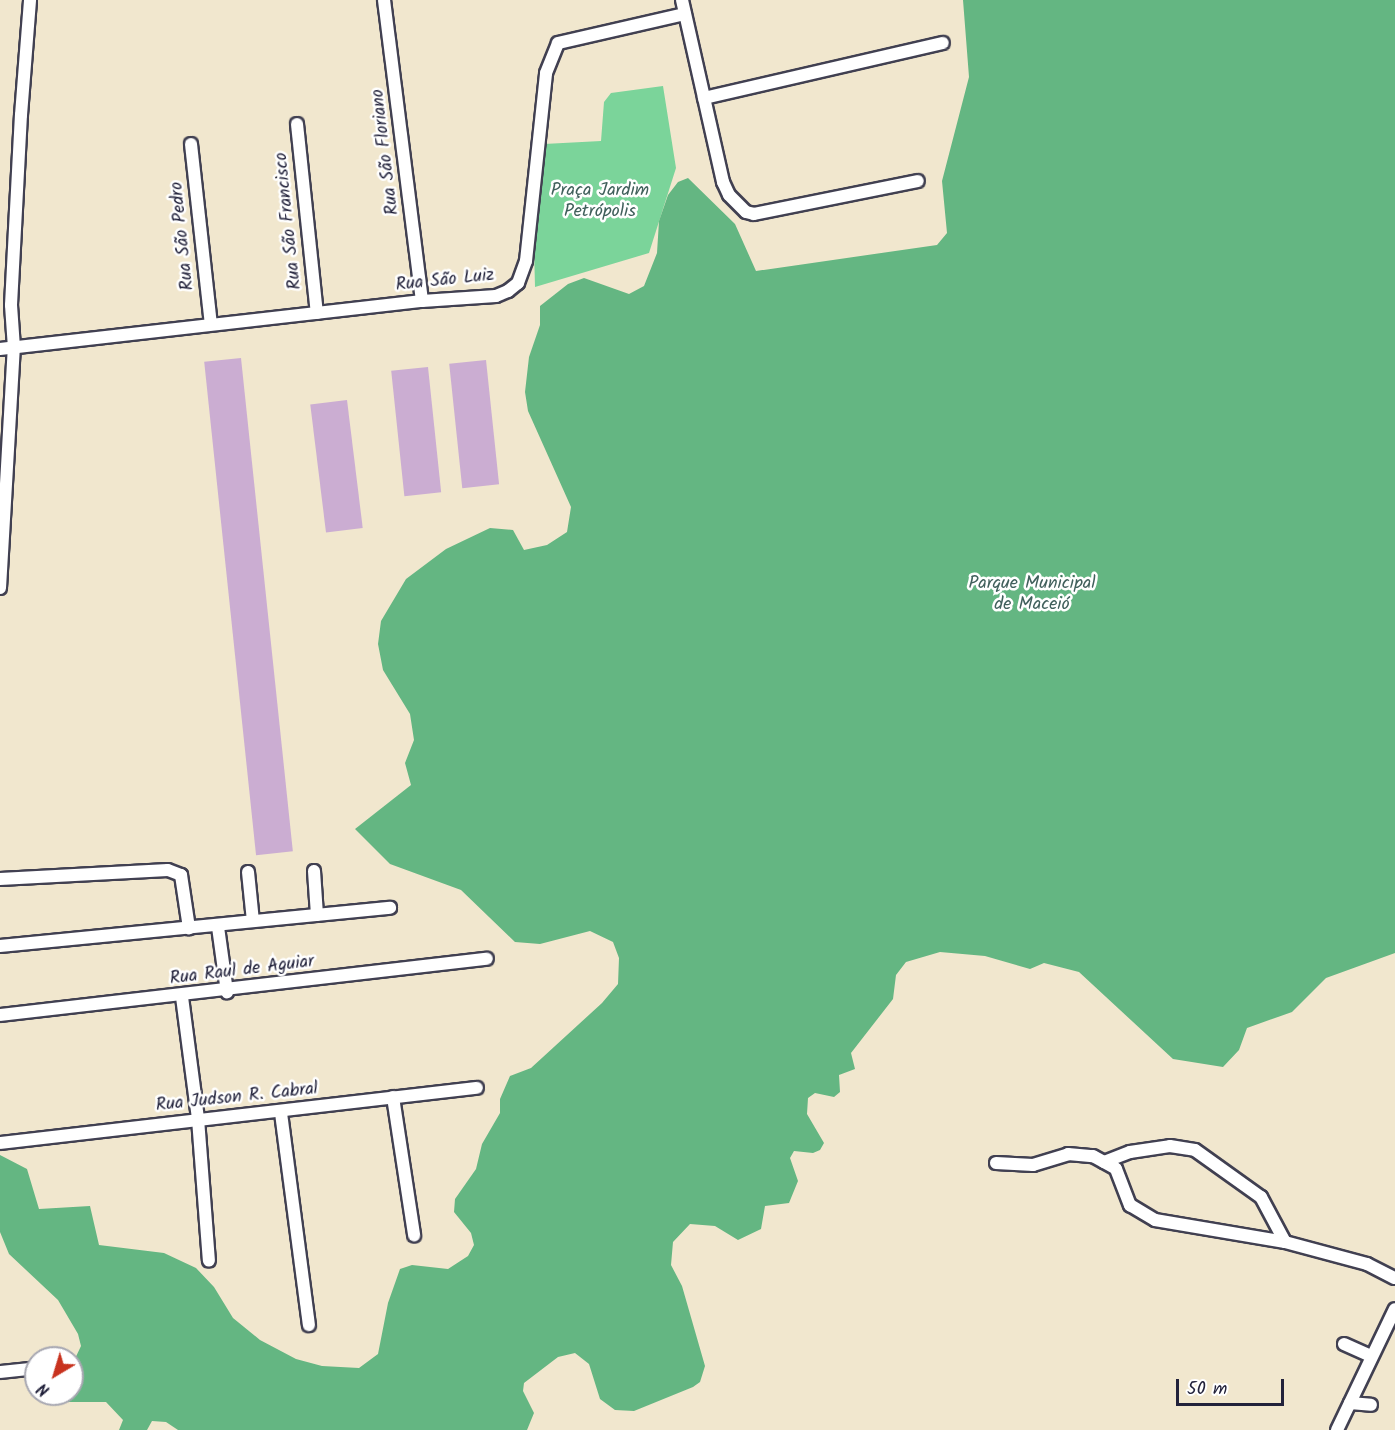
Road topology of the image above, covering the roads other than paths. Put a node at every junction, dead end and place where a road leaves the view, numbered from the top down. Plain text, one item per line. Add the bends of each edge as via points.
1 (30, 0) edge
2 (384, 0) edge
3 (682, 0) edge
4 (685, 14) junction
5 (943, 44) dead end
6 (704, 98) junction
7 (297, 124) dead end
8 (191, 144) dead end
9 (918, 181) dead end
10 (422, 301) junction
11 (317, 313) junction
12 (211, 324) junction
13 (14, 348) junction
14 (0, 350) edge
15 (0, 588) edge
16 (314, 871) dead end
17 (248, 872) dead end
18 (0, 879) edge
19 (390, 908) dead end
20 (317, 915) junction
21 (253, 921) junction
22 (218, 927) junction
23 (189, 928) junction
24 (0, 946) edge
25 (487, 959) dead end
26 (227, 992) junction
27 (182, 997) junction
28 (0, 1016) edge
29 (477, 1088) dead end
30 (393, 1097) junction
31 (281, 1113) junction
32 (198, 1119) junction
33 (0, 1143) edge
34 (996, 1162) dead end
35 (1104, 1162) junction
36 (414, 1235) dead end
37 (1285, 1242) junction
38 (209, 1261) dead end
39 (1395, 1278) edge
40 (1395, 1309) edge
41 (309, 1325) dead end
42 (1344, 1344) dead end
43 (1371, 1356) junction
44 (24, 1369) edge
45 (0, 1372) edge
46 (1350, 1403) junction
47 (1371, 1405) dead end
48 (1336, 1430) edge

1 - 13 street via 11,305
2 - 10 street, Rua São Floriano
3 - 4 street
4 - 6 street
4 - 10 street, Rua São Luiz via 558,43 546,73 526,261 518,284 496,296
5 - 6 street
6 - 9 street via 723,182 729,195 746,212 754,214
7 - 11 street, Rua São Francisco
8 - 12 street, Rua São Pedro
10 - 11 street, Rua São Luiz
11 - 12 street, Rua São Luiz
12 - 13 street, Rua São Luiz
13 - 14 street, Rua São Luiz
13 - 15 street
16 - 20 street
17 - 21 street
18 - 23 street via 168,870 181,875
19 - 20 street
20 - 21 street
21 - 22 street
22 - 23 street
22 - 26 street
23 - 24 street
25 - 26 street, Rua Raul de Aguiar
26 - 27 street, Rua Raul de Aguiar
27 - 28 street, Rua Raul de Aguiar
27 - 32 street
29 - 30 street, Rua Judson R. Cabral
30 - 31 street, Rua Judson R. Cabral
30 - 36 street
31 - 32 street, Rua Judson R. Cabral
31 - 41 street
32 - 33 street, Rua Judson R. Cabral
32 - 38 street
34 - 35 street via 1033,1165 1068,1155 1093,1156
35 - 37 street via 1116,1169 1130,1204 1155,1220
35 - 37 street via 1130,1152 1170,1146 1195,1150 1261,1197
37 - 39 street via 1367,1264
40 - 43 street
42 - 43 street
43 - 46 street
44 - 45 street
46 - 47 street
46 - 48 street

